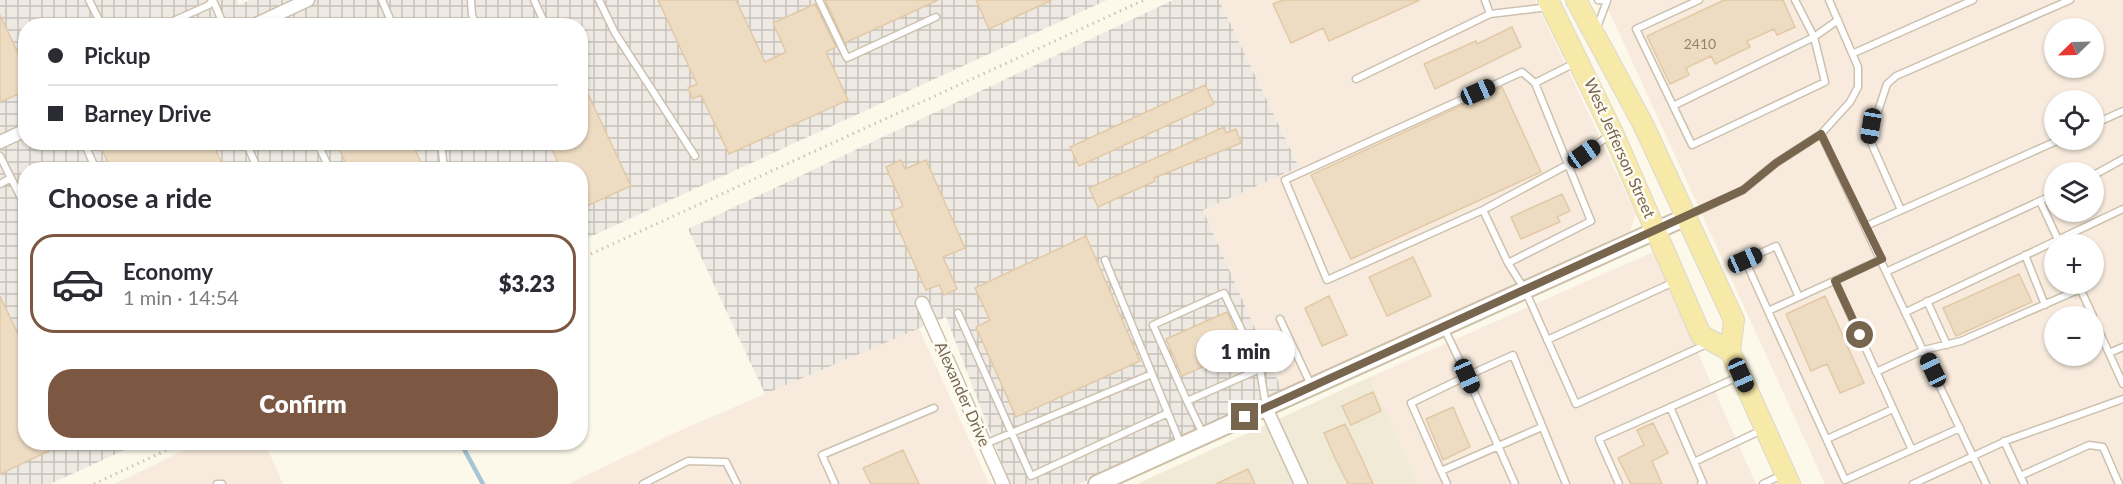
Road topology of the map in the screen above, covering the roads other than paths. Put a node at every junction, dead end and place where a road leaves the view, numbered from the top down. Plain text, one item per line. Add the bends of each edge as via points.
1 (89, 0) edge
2 (213, 0) edge
3 (308, 0) edge
4 (382, 0) edge
5 (471, 0) edge
6 (534, 0) edge
7 (599, 0) edge
8 (819, 0) edge
9 (1485, 0) edge
10 (1576, 0) edge
11 (1598, 0) edge
12 (1699, 0) edge
13 (1795, 0) edge
14 (1829, 0) edge
15 (1973, 0) edge
16 (2070, 0) edge
17 (1608, 1) edge
18 (1550, 3) edge
19 (1490, 14) junction
20 (936, 17) dead end
21 (98, 18) edge
22 (180, 18) edge
23 (221, 18) edge
24 (270, 18) edge
25 (390, 18) edge
26 (473, 18) edge
27 (542, 18) edge
28 (1838, 20) junction
29 (1595, 33) junction
30 (1814, 37) junction
31 (1854, 53) junction
32 (1580, 60) junction
33 (1356, 79) dead end
34 (1535, 83) junction
35 (1673, 106) junction
36 (2123, 111) edge
37 (2104, 120) edge
38 (1613, 133) junction
39 (18, 134) edge
40 (1821, 134) junction
41 (0, 142) edge
42 (2044, 147) edge
43 (0, 156) edge
44 (695, 156) dead end
45 (2123, 159) edge
46 (1569, 164) junction
47 (2104, 169) edge
48 (11, 178) junction
49 (0, 184) edge
50 (18, 192) edge
51 (2044, 199) edge
52 (2040, 201) junction
53 (2123, 209) edge
54 (1483, 210) junction
55 (1901, 210) junction
56 (1686, 217) junction
57 (1866, 226) junction
58 (1657, 230) junction
59 (2055, 234) edge
60 (2075, 234) edge
61 (2044, 248) edge
62 (2025, 255) junction
63 (1882, 259) junction
64 (1105, 260) dead end
65 (1508, 263) junction
66 (1888, 271) junction
67 (1677, 281) junction
68 (1835, 281) junction
69 (1525, 290) junction
70 (2064, 294) edge
71 (1798, 297) junction
72 (1928, 302) junction
73 (922, 303) dead end
74 (2044, 305) junction
75 (1768, 311) junction
76 (1906, 312) junction
77 (958, 313) dead end
78 (1280, 319) dead end
79 (1443, 326) junction
80 (1547, 340) junction
81 (2104, 342) edge
82 (1947, 345) junction
83 (1721, 346) junction
84 (2123, 347) edge
85 (1924, 350) junction
86 (2109, 353) junction
87 (1260, 369) junction
88 (1876, 372) junction
89 (1152, 374) junction
90 (1741, 375) junction
91 (1467, 376) junction
92 (2123, 384) edge
93 (1311, 386) junction
94 (2123, 399) edge
95 (1187, 401) junction
96 (1670, 407) junction
97 (934, 408) dead end
98 (1266, 408) junction
99 (1893, 409) junction
100 (1168, 413) junction
101 (1542, 427) junction
102 (1960, 428) junction
103 (1765, 429) junction
104 (1011, 433) junction
105 (1203, 435) junction
106 (1827, 439) junction
107 (2004, 441) junction
108 (986, 444) junction
109 (1181, 445) junction
110 (1498, 446) junction
111 (1912, 450) junction
112 (1973, 456) junction
113 (1694, 462) junction
114 (1441, 471) junction
115 (2020, 476) junction
116 (1788, 479) edge
117 (217, 484) edge
118 (222, 484) edge
119 (643, 484) edge
120 (737, 484) edge
121 (835, 484) edge
122 (1003, 484) edge
123 (1097, 484) edge
124 (1301, 484) edge
125 (1447, 484) edge
126 (1515, 484) edge
127 (1566, 484) edge
128 (1619, 484) edge
129 (1701, 484) edge
130 (1763, 484) edge
131 (1913, 484) edge
132 (1986, 484) edge
133 (2024, 484) edge
134 (2119, 484) edge

1 - 21 lane
2 - 22 lane
2 - 23 lane
3 - 24 street
4 - 25 lane
5 - 26 lane
6 - 27 lane
7 - 44 lane via 615,33
8 - 20 lane via 847,58
9 - 19 lane
10 - 29 main road, West Jefferson Street
11 - 17 lane
12 - 35 lane via 1636,29
13 - 30 lane
14 - 28 lane
15 - 31 lane
16 - 55 lane via 1896,76 1887,84 1869,138
17 - 29 lane
18 - 19 lane
18 - 32 main road, West Jefferson Street
19 - 33 lane
28 - 30 lane
28 - 31 lane
29 - 56 main road, West Jefferson Street
30 - 35 lane
30 - 35 lane via 1825,82 1692,145
31 - 40 lane via 1858,87
32 - 34 lane
32 - 38 main road, West Jefferson Street
34 - 46 lane
34 - 54 lane via 1521,72 1285,180 1327,280
36 - 37 lane
38 - 46 lane
38 - 58 main road, West Jefferson Street
39 - 41 street
40 - 56 lane via 1743,190
40 - 57 lane
42 - 55 lane
43 - 48 lane
45 - 47 lane
46 - 54 lane
46 - 65 lane via 1591,221
48 - 49 lane
48 - 50 lane
51 - 52 lane
52 - 59 lane
52 - 66 lane
53 - 60 lane
54 - 65 lane
55 - 57 lane
56 - 58 street
56 - 83 main road, West Jefferson Street via 1734,320
57 - 63 lane
58 - 67 main road, West Jefferson Street
58 - 69 street
61 - 62 lane
62 - 72 lane
62 - 74 lane
63 - 66 lane
63 - 68 lane
64 - 89 lane
65 - 69 lane
66 - 76 lane
67 - 80 lane
67 - 83 main road, West Jefferson Street via 1701,336
68 - 71 lane
68 - 88 lane
69 - 79 street
69 - 80 lane
70 - 74 lane
71 - 75 lane
71 - 75 lane via 1776,246 1745,260
72 - 76 lane
72 - 82 lane
73 - 108 street, Alexander Drive
74 - 82 lane
75 - 106 lane
76 - 85 lane
77 - 104 lane
78 - 93 lane
79 - 91 lane
79 - 93 street
80 - 83 lane via 1576,404
81 - 86 lane
82 - 85 lane
83 - 90 main road, West Jefferson Street
84 - 86 lane
85 - 88 lane
85 - 102 lane
86 - 92 lane
87 - 95 lane
87 - 95 lane via 1224,293 1153,325
87 - 98 lane
88 - 99 lane
89 - 100 lane
89 - 104 lane
90 - 96 lane
90 - 103 main road, West Jefferson Street
91 - 101 lane via 1513,355
91 - 110 lane
91 - 114 lane via 1411,404
93 - 98 street
94 - 107 lane
95 - 105 lane
96 - 113 lane
96 - 128 lane via 1599,439
97 - 121 lane via 822,455
98 - 105 street
98 - 124 street
99 - 106 lane
99 - 111 lane
100 - 104 lane via 1031,476
100 - 109 lane
101 - 110 lane
101 - 127 lane
102 - 111 lane
102 - 112 lane
103 - 113 lane
103 - 116 main road, West Jefferson Street
104 - 108 lane
105 - 109 street
106 - 111 lane via 1845,480
107 - 112 lane
107 - 115 lane
108 - 122 street, Alexander Drive
109 - 123 street
110 - 114 lane
110 - 126 lane
112 - 131 lane
112 - 132 lane
113 - 129 lane
114 - 125 lane
115 - 133 lane
115 - 134 lane via 2089,445 2103,447
116 - 130 lane
117 - 118 lane
119 - 120 lane via 688,461 707,461 726,462

